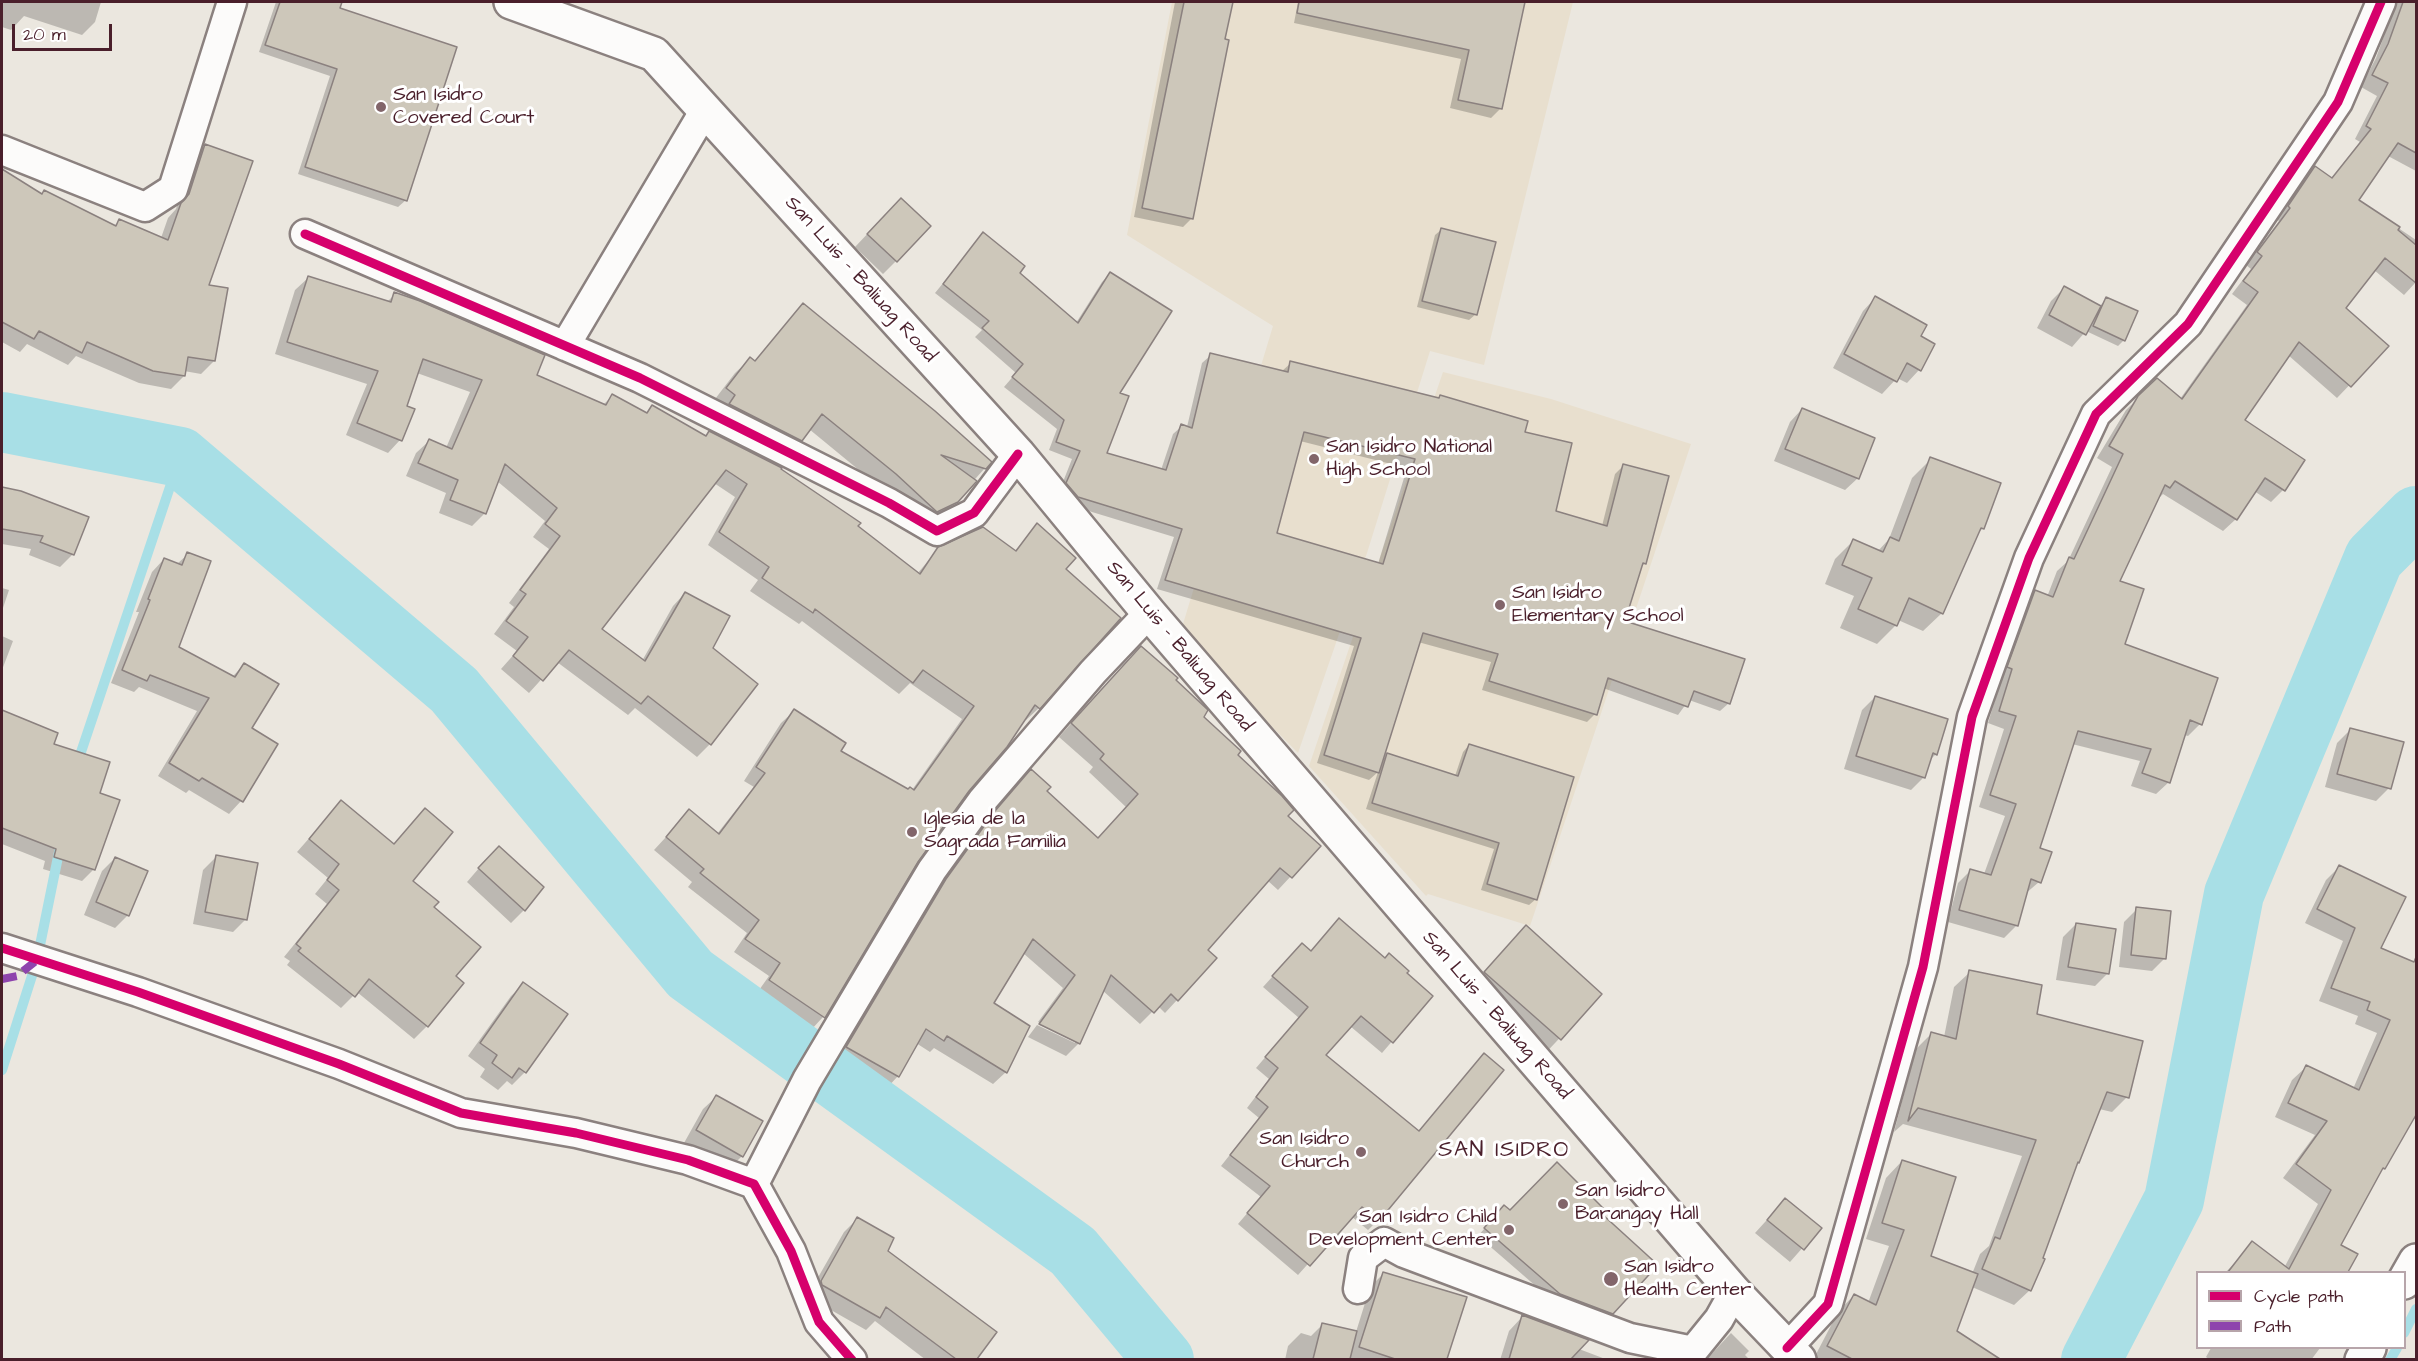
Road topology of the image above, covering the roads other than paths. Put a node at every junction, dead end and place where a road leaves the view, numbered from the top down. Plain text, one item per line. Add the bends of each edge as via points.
1 (232, 2) edge
2 (511, 2) edge
3 (2381, 2) edge
4 (705, 110) junction
5 (2, 150) edge
6 (305, 234) dead end
7 (565, 346) junction
8 (1018, 454) junction
9 (1149, 613) junction
10 (2, 948) edge
11 (754, 1184) junction
12 (2416, 1261) edge
13 (2406, 1278) edge
14 (1358, 1289) dead end
15 (1734, 1292) junction
16 (1793, 1354) edge
17 (852, 1359) edge

1 - 5 street via 173,189 146,207
2 - 4 main road, San Luis - Baliuag Road via 654,54
3 - 16 street via 2338,102 2188,324 2096,414 2029,558 1972,717 1923,967 1828,1304
4 - 7 street
4 - 8 main road, San Luis - Baliuag Road
6 - 7 street
7 - 8 street via 640,378 937,531 974,513
8 - 9 main road, San Luis - Baliuag Road
9 - 11 street via 982,801 911,903 807,1080
9 - 15 main road, San Luis - Baliuag Road
10 - 11 street via 339,1064 461,1113 576,1133 688,1160
11 - 17 street via 791,1251 819,1322
12 - 13 main road
14 - 15 street via 1363,1258 1384,1242 1630,1338 1693,1351
15 - 16 main road, San Luis - Baliuag Road

